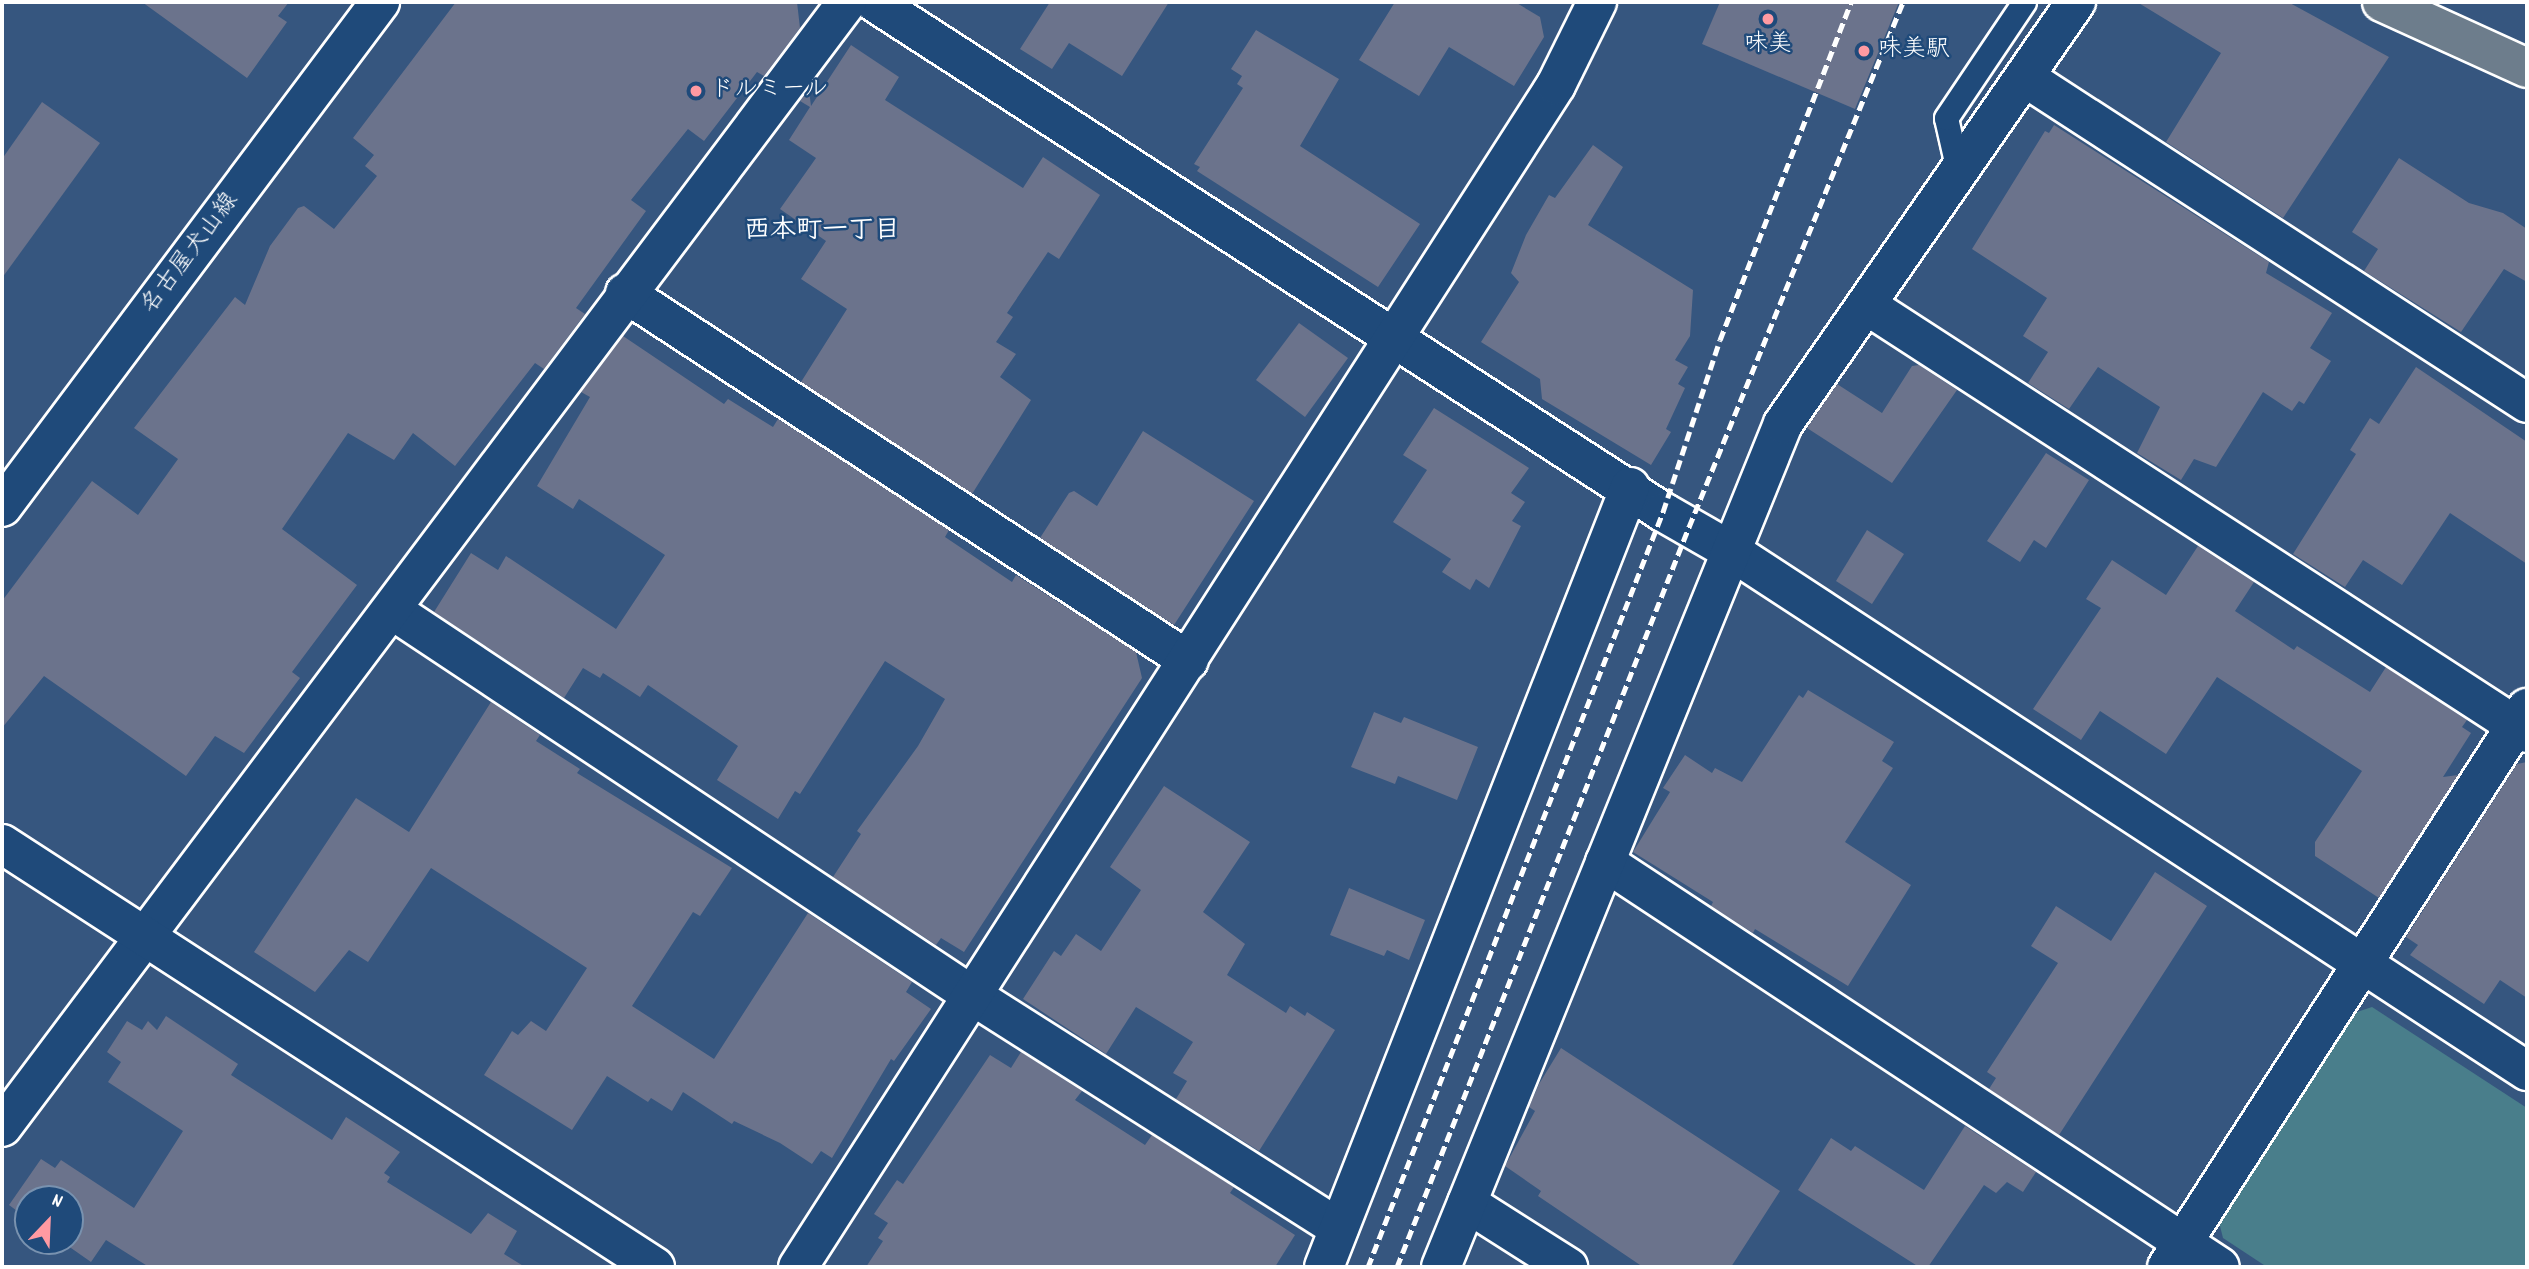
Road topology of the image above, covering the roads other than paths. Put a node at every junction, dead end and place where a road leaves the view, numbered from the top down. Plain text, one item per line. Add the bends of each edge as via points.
1 (380, 2) edge
2 (847, 2) edge
3 (874, 2) edge
4 (1597, 2) edge
5 (2024, 2) edge
6 (2076, 2) edge
7 (2382, 2) edge
8 (2527, 68) edge
9 (2026, 78) junction
10 (1959, 175) junction
11 (625, 293) junction
12 (1868, 306) junction
13 (1398, 337) junction
14 (2527, 404) edge
15 (1630, 487) junction
16 (2, 507) edge
17 (1731, 551) junction
18 (391, 610) junction
19 (1189, 661) junction
20 (2523, 723) edge
21 (2, 844) edge
22 (1605, 862) junction
23 (149, 937) junction
24 (2361, 964) junction
25 (973, 996) junction
26 (2527, 1071) edge
27 (2, 1127) edge
28 (1467, 1203) junction
29 (1339, 1228) junction
30 (2175, 1255) edge
31 (655, 1267) edge
32 (798, 1267) edge
33 (1324, 1267) edge
34 (1441, 1267) edge
35 (1568, 1267) edge
36 (2220, 1267) edge

1 - 16 street, 名古屋犬山線
2 - 11 street
3 - 13 street
4 - 13 street via 1556,85
5 - 10 lane via 1946,118
6 - 9 street
7 - 8 main road
9 - 10 street
9 - 14 street
10 - 12 street
11 - 18 street
11 - 19 street
12 - 17 street via 1783,424
12 - 20 street
13 - 15 street
13 - 19 street
15 - 17 street
15 - 29 street
17 - 22 street
17 - 24 street
18 - 23 street
18 - 25 street
19 - 25 street
20 - 24 street
21 - 23 street
22 - 28 street
22 - 30 street
23 - 27 street
23 - 31 street
24 - 26 street
24 - 30 street
25 - 29 street
25 - 32 street
28 - 34 street
28 - 35 street
29 - 33 street
30 - 36 street

